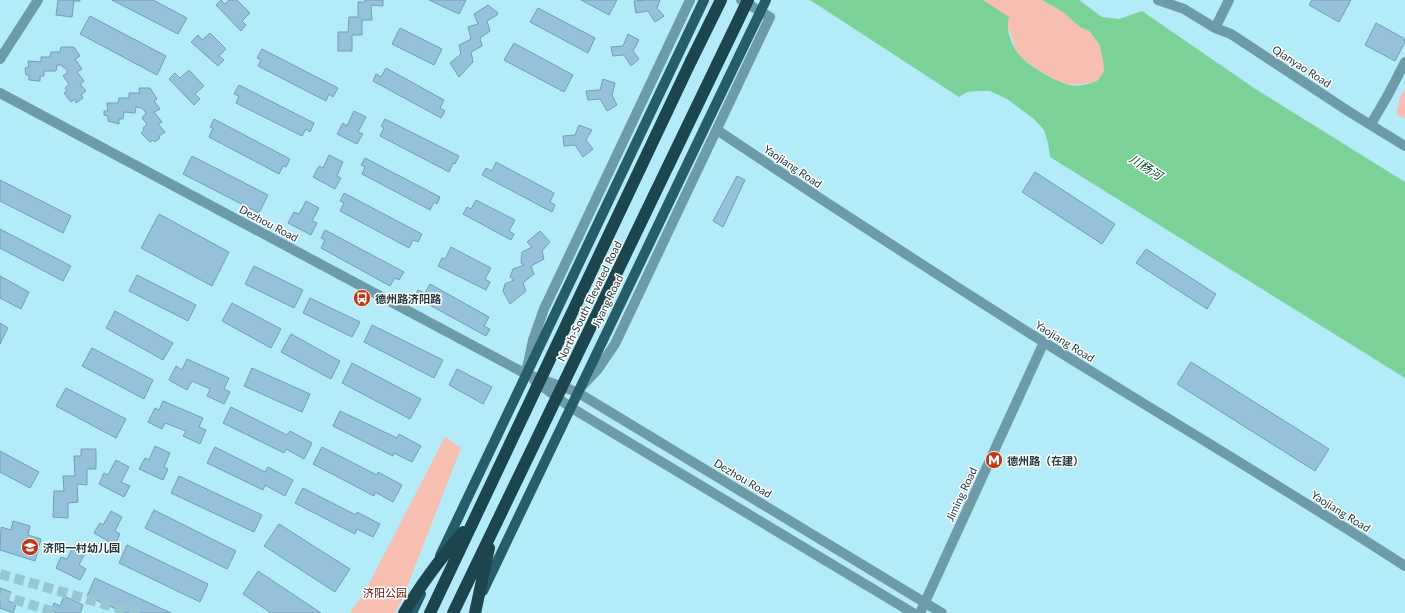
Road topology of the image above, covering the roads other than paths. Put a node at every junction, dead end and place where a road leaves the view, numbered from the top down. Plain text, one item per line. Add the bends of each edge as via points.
1 (38, 0) edge
2 (690, 0) edge
3 (704, 0) edge
4 (721, 0) edge
5 (741, 0) edge
6 (748, 0) edge
7 (766, 0) edge
8 (1158, 0) edge
9 (1229, 0) edge
10 (1186, 4) edge
11 (1215, 28) junction
12 (0, 59) edge
13 (1405, 62) edge
14 (0, 93) edge
15 (1371, 124) junction
16 (717, 130) junction
17 (1405, 146) edge
18 (1044, 342) junction
19 (526, 374) junction
20 (577, 392) junction
21 (570, 407) junction
22 (474, 519) junction
23 (493, 529) junction
24 (1405, 566) edge
25 (925, 602) junction
26 (404, 613) edge
27 (412, 613) edge
28 (430, 613) edge
29 (453, 613) edge
30 (473, 613) edge
31 (913, 613) edge
32 (920, 613) edge
33 (942, 613) edge

1 - 12 street
2 - 19 street via 544,310 533,340
3 - 19 main road
4 - 22 highway, North-South Elevated Road, bridge
5 - 16 street via 770,17
6 - 23 highway, North-South Elevated Road, bridge
7 - 20 main road, Jiyang Road, bridge
8 - 10 street, Qianyao Road
9 - 11 street
10 - 11 street, Qianyao Road
11 - 15 street, Qianyao Road via 1231,34
13 - 15 street
14 - 19 street, Dezhou Road
15 - 17 street, Qianyao Road
16 - 18 street, Yaojiang Road
16 - 20 street via 615,344 598,369
18 - 24 street, Yaojiang Road
18 - 25 street, Jiming Road
19 - 20 street, Dezhou Road
19 - 21 street, Dezhou Road
19 - 27 main road
20 - 21 main road, Jiyang Road
20 - 25 street, Dezhou Road
21 - 30 main road, Jiyang Road
21 - 31 street, Dezhou Road
22 - 26 highway, bridge via 438,562
22 - 28 highway, North-South Elevated Road, bridge
23 - 29 highway, North-South Elevated Road, bridge
23 - 30 highway, bridge
25 - 32 street, Jiming Road
25 - 33 street, Dezhou Road

